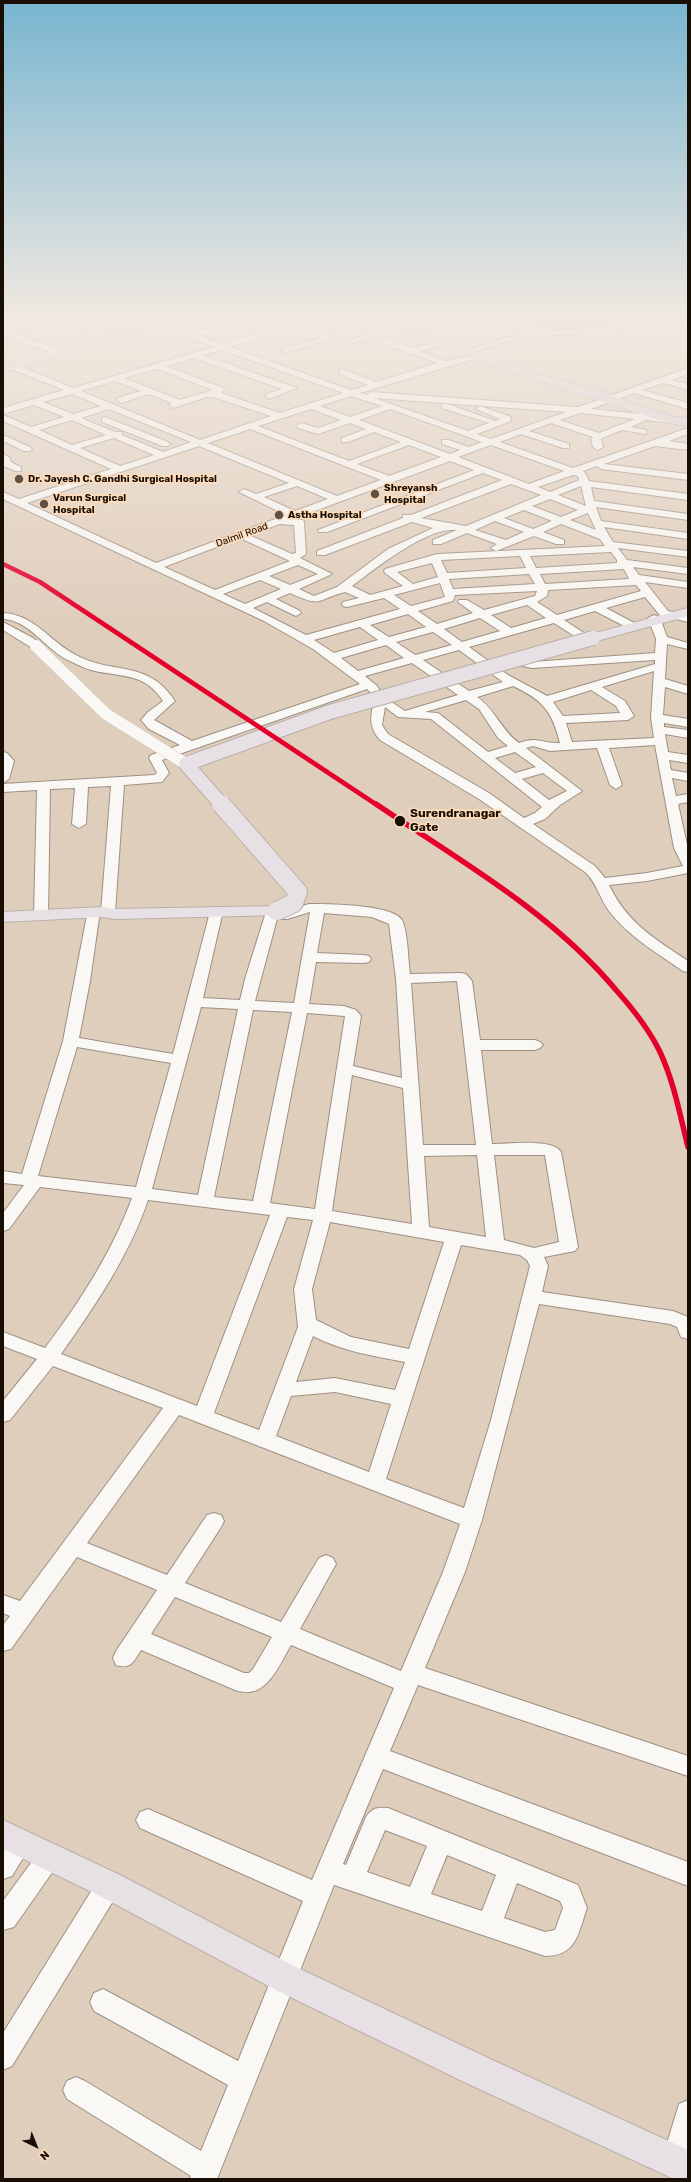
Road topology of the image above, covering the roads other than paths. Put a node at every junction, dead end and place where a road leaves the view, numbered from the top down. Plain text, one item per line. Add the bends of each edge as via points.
1 (10, 421) edge
2 (54, 421) edge
3 (62, 421) edge
4 (80, 421) edge
5 (108, 421) edge
6 (147, 421) edge
7 (153, 421) edge
8 (266, 421) edge
9 (349, 421) edge
10 (353, 421) edge
11 (429, 421) edge
12 (463, 421) edge
13 (490, 421) edge
14 (503, 421) edge
15 (549, 421) edge
16 (566, 421) edge
17 (602, 421) edge
18 (636, 421) edge
19 (57, 422) junction
20 (150, 422) junction
21 (588, 422) junction
22 (497, 423) junction
23 (250, 426) junction
24 (301, 426) dead end
25 (619, 427) junction
26 (70, 428) dead end
27 (484, 428) junction
28 (375, 429) junction
29 (525, 429) junction
30 (31, 430) junction
31 (131, 430) junction
32 (236, 431) junction
33 (609, 431) junction
34 (688, 431) edge
35 (644, 432) dead end
36 (84, 434) dead end
37 (468, 434) junction
38 (114, 435) junction
39 (392, 436) junction
40 (599, 436) junction
41 (3, 438) edge
42 (630, 438) dead end
43 (98, 440) junction
44 (345, 440) dead end
45 (547, 440) junction
46 (378, 441) dead end
47 (410, 442) junction
48 (445, 442) dead end
49 (490, 442) junction
50 (199, 443) junction
51 (112, 446) dead end
52 (570, 446) junction
53 (598, 446) dead end
54 (653, 446) junction
55 (279, 447) dead end
56 (688, 447) edge
57 (72, 448) junction
58 (27, 449) dead end
59 (178, 450) junction
60 (469, 450) junction
61 (642, 450) junction
62 (5, 451) edge
63 (517, 451) junction
64 (688, 451) edge
65 (665, 454) dead end
66 (132, 455) dead end
67 (163, 455) junction
68 (450, 457) junction
69 (620, 458) junction
70 (146, 461) junction
71 (546, 461) junction
72 (349, 464) junction
73 (601, 466) junction
74 (688, 468) edge
75 (18, 469) dead end
76 (120, 469) junction
77 (483, 470) junction
78 (276, 475) junction
79 (581, 477) junction
80 (688, 477) edge
81 (454, 480) junction
82 (512, 480) junction
83 (384, 482) junction
84 (297, 483) junction
85 (284, 487) junction
86 (529, 487) junction
87 (483, 491) junction
88 (244, 492) dead end
89 (323, 494) junction
90 (350, 494) junction
91 (417, 494) junction
92 (3, 495) edge
93 (548, 496) junction
94 (255, 497) junction
95 (688, 497) edge
96 (337, 499) junction
97 (19, 502) junction
98 (446, 505) junction
99 (523, 506) junction
100 (382, 507) junction
101 (589, 507) junction
102 (328, 511) junction
103 (295, 515) junction
104 (688, 517) edge
105 (412, 518) junction
106 (494, 518) junction
107 (280, 520) junction
108 (346, 520) junction
109 (559, 521) junction
110 (597, 523) junction
111 (447, 525) junction
112 (323, 530) dead end
113 (466, 530) junction
114 (376, 532) junction
115 (532, 532) junction
116 (241, 535) junction
117 (688, 536) edge
118 (437, 542) dead end
119 (560, 542) dead end
120 (504, 543) junction
121 (608, 543) junction
122 (321, 553) dead end
123 (524, 553) junction
124 (498, 554) junction
125 (688, 554) edge
126 (435, 559) junction
127 (296, 560) junction
128 (623, 564) junction
129 (156, 566) junction
130 (534, 571) junction
131 (688, 571) edge
132 (260, 576) junction
133 (444, 577) junction
134 (640, 585) junction
135 (411, 587) junction
136 (542, 588) junction
137 (289, 589) junction
138 (687, 589) edge
139 (340, 590) junction
140 (449, 592) junction
141 (214, 594) junction
142 (385, 594) junction
143 (268, 598) junction
144 (368, 598) junction
145 (528, 601) junction
146 (463, 602) dead end
147 (347, 604) dead end
148 (282, 606) junction
149 (595, 607) junction
150 (244, 608) junction
151 (410, 611) junction
152 (296, 613) dead end
153 (261, 615) junction
154 (481, 615) junction
155 (3, 616) edge
156 (672, 616) edge
157 (554, 618) junction
158 (362, 624) junction
159 (3, 625) edge
160 (632, 626) junction
161 (436, 628) junction
162 (508, 631) junction
163 (593, 636) junction
164 (306, 639) junction
165 (662, 639) junction
166 (388, 641) junction
167 (461, 644) junction
168 (688, 646) edge
169 (332, 657) junction
170 (413, 658) junction
171 (660, 661) junction
172 (517, 662) junction
173 (489, 666) junction
174 (356, 675) junction
175 (443, 679) junction
176 (659, 681) junction
177 (515, 682) junction
178 (593, 686) junction
179 (688, 690) edge
180 (376, 694) junction
181 (467, 696) junction
182 (546, 700) junction
183 (402, 714) junction
184 (560, 720) junction
185 (688, 723) edge
186 (659, 729) junction
187 (688, 734) edge
188 (601, 743) junction
189 (191, 746) junction
190 (567, 746) junction
191 (517, 747) junction
192 (663, 755) junction
193 (486, 757) junction
194 (688, 759) edge
195 (5, 760) edge
196 (186, 764) junction
197 (545, 768) junction
198 (665, 773) junction
199 (688, 777) edge
200 (514, 778) junction
201 (3, 779) edge
202 (118, 782) junction
203 (82, 784) junction
204 (616, 785) dead end
205 (44, 786) junction
206 (3, 788) edge
207 (688, 798) edge
208 (671, 801) junction
209 (550, 806) junction
210 (523, 823) junction
211 (79, 824) dead end
212 (688, 864) edge
213 (688, 869) edge
214 (602, 882) junction
215 (318, 908) junction
216 (274, 913) junction
217 (41, 915) junction
218 (106, 915) junction
219 (215, 915) junction
220 (3, 917) edge
221 (3, 922) edge
222 (310, 957) junction
223 (364, 959) dead end
224 (688, 968) edge
225 (403, 979) junction
226 (195, 1002) junction
227 (247, 1006) junction
228 (301, 1009) junction
229 (71, 1042) junction
230 (473, 1045) junction
231 (535, 1045) dead end
232 (180, 1060) junction
233 (346, 1070) junction
234 (411, 1085) junction
235 (486, 1149) junction
236 (414, 1151) junction
237 (3, 1177) edge
238 (32, 1180) junction
239 (143, 1193) junction
240 (205, 1201) junction
241 (260, 1208) junction
242 (281, 1210) junction
243 (323, 1216) junction
244 (3, 1225) edge
245 (421, 1231) junction
246 (454, 1238) junction
247 (496, 1245) junction
248 (532, 1255) junction
249 (532, 1297) junction
250 (308, 1322) junction
251 (688, 1332) edge
252 (3, 1339) edge
253 (416, 1357) junction
254 (50, 1358) junction
255 (284, 1388) junction
256 (403, 1399) junction
257 (175, 1406) junction
258 (3, 1415) edge
259 (204, 1417) junction
260 (265, 1440) junction
261 (375, 1483) junction
262 (472, 1520) junction
263 (214, 1521) dead end
264 (73, 1546) junction
265 (326, 1564) dead end
266 (171, 1587) junction
267 (3, 1604) edge
268 (24, 1612) junction
269 (285, 1634) junction
270 (137, 1638) junction
271 (3, 1642) edge
272 (124, 1658) dead end
273 (409, 1678) junction
274 (377, 1756) junction
275 (688, 1766) edge
276 (148, 1820) dead end
277 (12, 1838) edge
278 (441, 1840) junction
279 (50, 1856) junction
280 (3, 1868) edge
281 (510, 1869) junction
282 (328, 1871) junction
283 (688, 1874) edge
284 (352, 1879) junction
285 (109, 1885) junction
286 (318, 1895) junction
287 (416, 1901) junction
288 (5, 1919) dead end
289 (489, 1925) junction
290 (285, 1978) junction
291 (103, 2002) dead end
292 (3, 2057) edge
293 (244, 2079) junction
294 (76, 2090) dead end
295 (688, 2113) edge
296 (682, 2166) edge
297 (205, 2175) edge

1 - 30 street
2 - 19 street
3 - 19 street
4 - 38 street
5 - 31 street
6 - 20 street
7 - 20 street
8 - 23 street
9 - 24 street via 318,432
10 - 28 street
11 - 37 street
12 - 27 street
13 - 22 street
14 - 22 street
15 - 29 street
16 - 21 street
17 - 21 street
18 - 25 street
19 - 26 street
19 - 30 street
20 - 31 street
20 - 50 street
21 - 40 street
22 - 27 street
23 - 32 street
23 - 72 street
25 - 33 street
25 - 35 street
27 - 37 street
28 - 39 street
28 - 44 street
29 - 45 street
29 - 49 street
29 - 52 street
30 - 57 street
31 - 38 street
31 - 59 street
32 - 50 street
32 - 55 street
33 - 40 street
33 - 42 street
34 - 79 street
36 - 43 street
37 - 49 street
38 - 43 street
38 - 67 street
39 - 46 street
39 - 47 street
40 - 53 street via 596,439
41 - 58 street
43 - 51 street
43 - 57 street
45 - 52 street
45 - 63 street
47 - 68 street
47 - 72 street
48 - 60 street
49 - 60 street
49 - 63 street
50 - 59 street
50 - 78 street
52 - 71 street via 574,450
54 - 56 street via 665,443
54 - 61 street
54 - 64 street
57 - 76 street
59 - 67 street
60 - 68 street
61 - 65 street
61 - 69 street
62 - 75 street via 7,464
63 - 71 street
66 - 70 street
67 - 70 street
68 - 77 street
68 - 83 street
69 - 73 street
69 - 74 street
70 - 76 street
71 - 79 street
72 - 83 street
73 - 79 street
73 - 80 street
76 - 97 street
77 - 81 street
77 - 82 street
78 - 84 street
78 - 85 street via 266,479
79 - 86 street
79 - 93 street
79 - 95 street
79 - 101 street
81 - 87 street
81 - 91 street
82 - 86 street
82 - 87 street
83 - 89 street via 363,479
83 - 90 street
83 - 91 street
84 - 85 street
84 - 89 street
85 - 94 street
85 - 102 street
86 - 93 street
87 - 98 street
88 - 94 street
89 - 96 street
90 - 96 street
90 - 100 street
91 - 98 street
91 - 100 street
92 - 97 street
93 - 99 street
93 - 101 street
94 - 103 street
96 - 102 street
97 - 129 street
98 - 105 street
99 - 106 street
99 - 109 street
100 - 105 street
100 - 108 street
101 - 104 street
101 - 109 street
101 - 110 street
102 - 103 street, Dalmil Road via 314,508
102 - 108 street
103 - 107 street, Dalmil Road
105 - 111 street via 428,524
105 - 114 street
106 - 113 street
106 - 115 street
107 - 116 street, Dalmil Road
107 - 127 street via 299,522 301,554
108 - 112 street
108 - 114 street
109 - 115 street
109 - 121 street
110 - 117 street
110 - 121 street
111 - 113 street
111 - 139 street via 392,551
113 - 118 street
113 - 120 street
114 - 122 street
115 - 119 street
115 - 120 street
116 - 127 street
116 - 129 street, Dalmil Road
120 - 124 street via 496,547
121 - 123 street
121 - 125 street
121 - 128 street
123 - 124 street
123 - 130 street
124 - 126 street
126 - 133 street
126 - 135 street via 389,571
127 - 132 street
127 - 137 street via 327,574
128 - 130 street
128 - 131 street
128 - 134 street
129 - 141 street
130 - 133 street
130 - 136 street
132 - 137 street
132 - 141 street
133 - 135 street
133 - 140 street
134 - 136 street
134 - 138 street
134 - 149 street
134 - 156 street
135 - 142 street
136 - 140 street
136 - 145 street via 542,596
137 - 139 street via 318,599
137 - 143 street
139 - 144 street via 352,590
140 - 151 street via 450,597 446,602
141 - 150 street
142 - 144 street
142 - 151 street
143 - 148 street
143 - 150 street
144 - 147 street
145 - 154 street
145 - 157 street
146 - 154 street
148 - 152 street
148 - 153 street
149 - 157 street
149 - 160 street
150 - 153 street
151 - 158 street
151 - 161 street
153 - 164 street
154 - 161 street
154 - 162 street
155 - 189 street via 19,620 40,632 57,649 71,658 96,668 132,673 160,689 169,700 147,720 152,726
156 - 160 main road
156 - 165 street
157 - 162 street
157 - 163 street
158 - 164 street
158 - 166 street
159 - 196 street, bridge via 36,646 106,714
160 - 163 main road
161 - 166 street
161 - 167 street
162 - 167 street
163 - 172 street via 591,641
163 - 173 street
163 - 196 main road, bridge via 330,712
164 - 169 street
165 - 168 street
165 - 171 street
166 - 169 street
166 - 170 street
167 - 170 street
167 - 173 street
169 - 174 street
170 - 174 street
170 - 175 street
171 - 172 street via 532,665
171 - 176 street
171 - 178 street
172 - 173 street
173 - 175 street
173 - 177 street
174 - 180 street
175 - 180 street
175 - 181 street
176 - 179 street
176 - 186 street
177 - 181 street
177 - 182 street
178 - 182 street
178 - 184 street via 624,706 628,716
180 - 183 street
180 - 189 street
180 - 210 street via 377,731 484,796
181 - 183 street
181 - 191 street via 488,711 500,733
182 - 184 street
183 - 193 street via 434,716
184 - 190 street
185 - 186 street
186 - 187 street
186 - 188 street
186 - 192 street
188 - 190 street
188 - 204 street
189 - 202 street via 155,758 163,773 158,778
190 - 191 street via 548,746 533,742
191 - 193 street
191 - 197 street
192 - 194 street
192 - 198 street
193 - 200 street
195 - 201 street
196 - 216 main road, bridge via 298,892 293,904
197 - 200 street
197 - 209 street via 576,791
198 - 199 street
198 - 208 street
200 - 209 street
202 - 203 street
202 - 218 street
203 - 205 street
203 - 211 street
205 - 206 street
205 - 217 street
207 - 208 street
208 - 212 street via 681,848
209 - 210 street via 540,816
210 - 214 street via 590,869
213 - 214 street
214 - 224 street via 608,898 627,922
215 - 216 street via 287,915
215 - 222 street
215 - 225 street via 381,914 394,919
216 - 218 main road
216 - 219 street
216 - 227 street
217 - 218 main road
217 - 220 main road
218 - 219 street
218 - 221 main road
218 - 229 street via 84,981
219 - 226 street
222 - 223 street
222 - 228 street
225 - 230 street via 464,979
225 - 234 street
226 - 227 street
226 - 232 street
227 - 228 street
227 - 240 street
228 - 233 street via 344,1010 351,1013 353,1016
228 - 241 street
229 - 232 street
229 - 238 street
230 - 231 street
230 - 235 street
232 - 239 street
233 - 234 street
233 - 243 street
234 - 236 street
235 - 236 street
235 - 247 street
235 - 248 street via 546,1149 554,1152 569,1247 549,1249
236 - 245 street
237 - 238 street
238 - 239 street
238 - 244 street
239 - 240 street
239 - 254 street via 106,1273
240 - 241 street
241 - 242 street
242 - 243 street
242 - 259 street
243 - 245 street
243 - 250 street via 303,1289
245 - 246 street
246 - 247 street
246 - 253 street
247 - 248 street via 524,1250
248 - 249 street via 538,1260 539,1266
249 - 251 street via 673,1318 684,1323
249 - 262 street via 505,1410
250 - 253 street via 320,1332 345,1343
250 - 255 street
252 - 254 street
253 - 256 street
254 - 257 street
254 - 258 street
255 - 256 street via 304,1390 335,1385
255 - 260 street
256 - 261 street
257 - 259 street
257 - 264 street
259 - 260 street
260 - 261 street
261 - 262 street
262 - 273 street via 454,1572
263 - 266 street
264 - 266 street
264 - 268 street
265 - 269 street
266 - 269 street
266 - 270 street
267 - 268 street
268 - 271 street
269 - 270 street via 261,1676 254,1682 244,1683
269 - 273 street
270 - 272 street
273 - 274 street
273 - 275 street
274 - 282 street
274 - 283 street
276 - 286 street
277 - 279 main road
277 - 280 street
278 - 281 street
278 - 284 street via 388,1818 379,1818
278 - 287 street
279 - 285 main road
279 - 288 street
281 - 289 street
281 - 289 street via 569,1893 575,1908 564,1938 556,1944 545,1944
282 - 284 street
282 - 286 street
284 - 287 street
285 - 290 main road
285 - 292 street
286 - 290 street
287 - 289 street
290 - 293 street
290 - 296 main road
291 - 293 street
293 - 297 street
294 - 297 street
295 - 296 street

